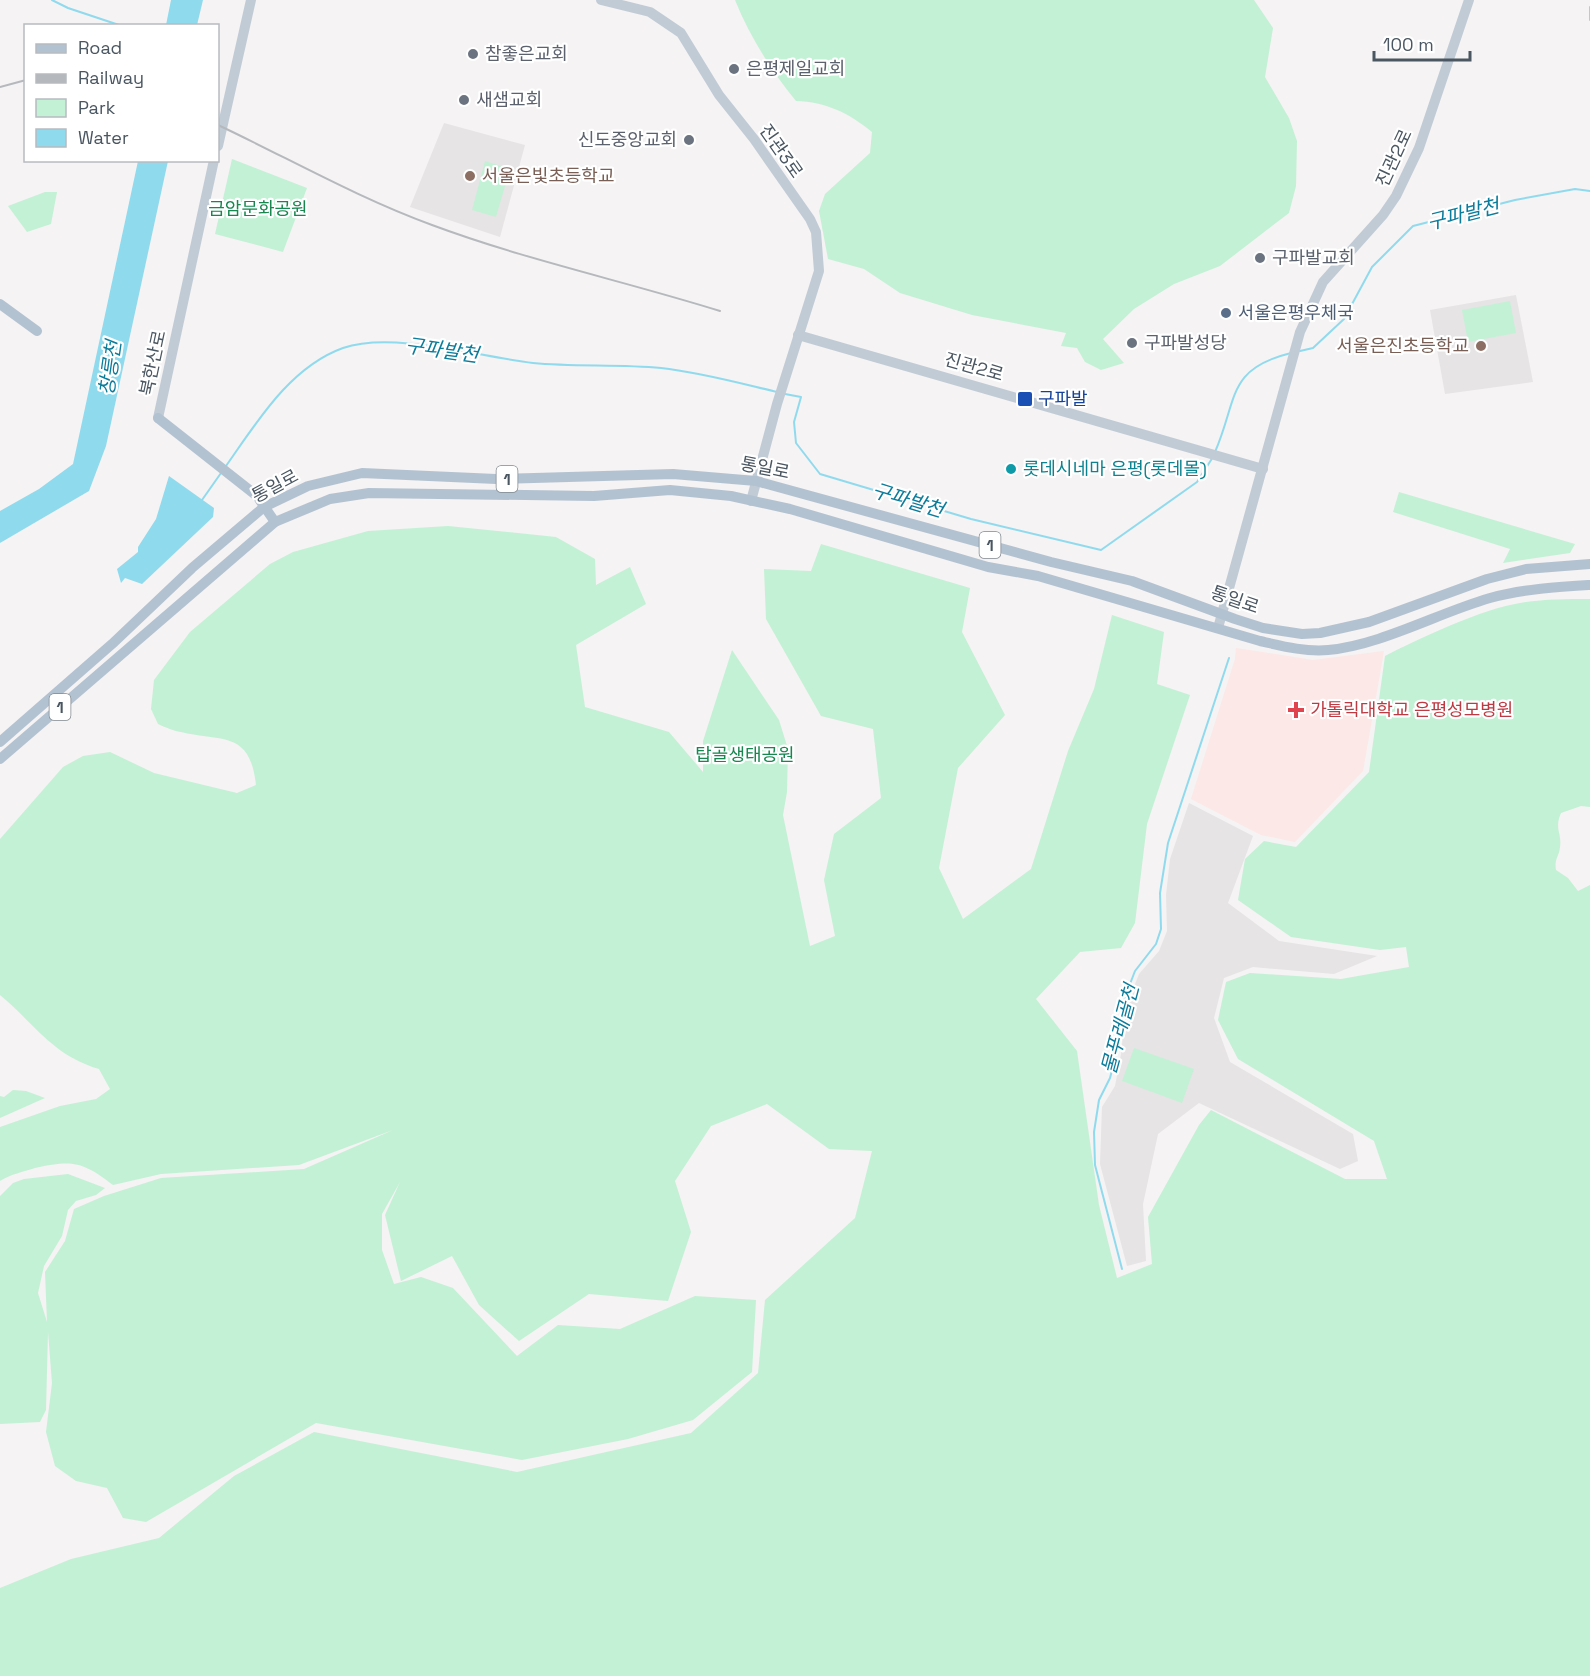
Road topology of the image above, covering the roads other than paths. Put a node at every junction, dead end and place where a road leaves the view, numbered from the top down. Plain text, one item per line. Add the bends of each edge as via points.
1 (251, 0) edge
2 (601, 0) edge
3 (1469, 0) edge
4 (219, 142) edge
5 (214, 162) edge
6 (0, 304) edge
7 (37, 331) dead end
8 (798, 335) junction
9 (158, 418) joint
10 (1263, 470) junction
11 (756, 481) junction
12 (751, 501) junction
13 (264, 507) junction
14 (275, 522) junction
15 (1590, 564) edge
16 (1590, 585) edge
17 (1221, 614) junction
18 (1218, 628) junction
19 (0, 742) edge
20 (0, 759) edge

1 - 4 street
2 - 8 street, 진관3로 via 650,12 681,33 719,95 810,219 816,232 819,271
3 - 10 street, 진관2로 via 1419,148 1395,196 1323,282 1297,341
5 - 9 street, 북한산로
6 - 7 main road
8 - 10 street, 진관2로
8 - 11 street, 진관3로
9 - 13 main road, 북한산로 via 257,496
10 - 17 street
11 - 12 street
11 - 13 main road, 통일로 / 1 via 673,474 496,479 362,473 308,486
11 - 17 main road, 통일로 / 1 via 1132,581
12 - 14 main road, 통일로 / 1 via 670,490 594,496 369,493 330,499
12 - 18 main road, 통일로 / 1
13 - 14 main road, 북한산로
13 - 19 main road, 통일로 / 1
14 - 20 main road, 통일로 / 1
15 - 17 main road, 통일로 / 1 via 1526,569 1369,622 1320,633 1263,628
16 - 18 main road, 통일로 / 1 via 1491,598 1329,650 1260,642
17 - 18 street

